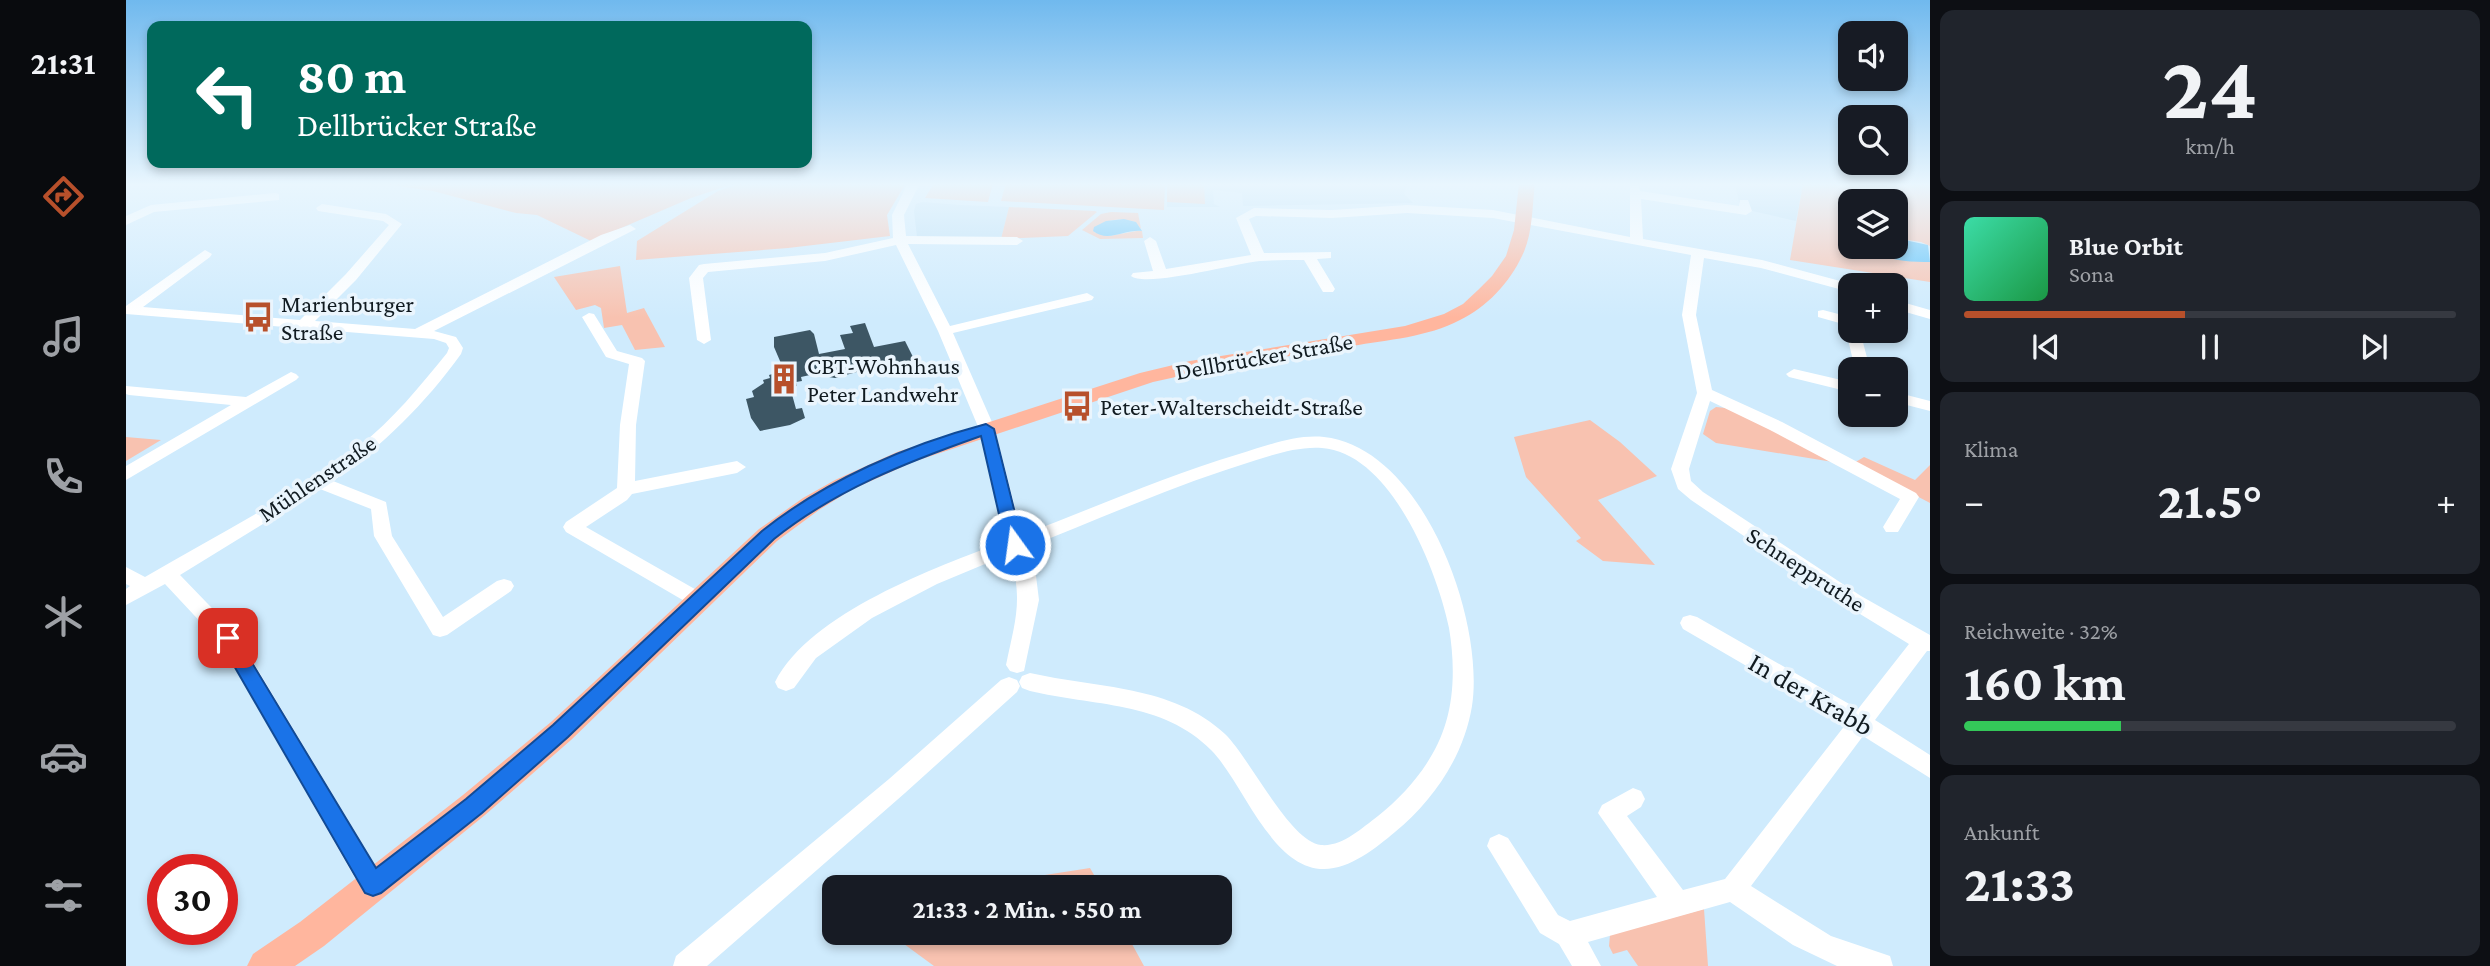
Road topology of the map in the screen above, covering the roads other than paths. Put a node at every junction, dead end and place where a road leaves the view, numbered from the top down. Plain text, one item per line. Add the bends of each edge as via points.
1 (393, 228) edge
2 (899, 228) edge
3 (1246, 228) edge
4 (1521, 228) edge
5 (1567, 228) edge
6 (1636, 228) edge
7 (630, 229) dead end
8 (900, 240) junction
9 (1017, 241) dead end
10 (1637, 241) junction
11 (1150, 242) dead end
12 (1698, 253) junction
13 (205, 254) dead end
14 (1309, 256) junction
15 (1326, 256) dead end
16 (1259, 257) junction
17 (1161, 274) junction
18 (1138, 276) dead end
19 (1838, 284) edge
20 (1328, 289) dead end
21 (1087, 298) dead end
22 (1908, 308) edge
23 (128, 310) edge
24 (1823, 314) dead end
25 (1930, 315) edge
26 (589, 317) dead end
27 (1838, 318) edge
28 (304, 324) junction
29 (945, 331) junction
30 (416, 334) junction
31 (704, 341) dead end
32 (1794, 374) dead end
33 (291, 377) dead end
34 (1838, 384) edge
35 (129, 390) dead end
36 (1705, 393) junction
37 (1908, 400) edge
38 (248, 402) junction
39 (1930, 406) edge
40 (986, 429) junction
41 (737, 467) dead end
42 (126, 474) edge
43 (319, 482) junction
44 (626, 489) junction
45 (1892, 527) dead end
46 (1015, 545) junction
47 (168, 573) junction
48 (126, 574) edge
49 (503, 586) dead end
50 (145, 587) junction
51 (126, 598) edge
52 (699, 601) junction
53 (1690, 623) dead end
54 (1926, 643) edge
55 (1018, 678) junction
56 (786, 682) dead end
57 (1859, 721) junction
58 (1930, 768) edge
59 (1633, 799) dead end
60 (1499, 846) dead end
61 (373, 885) junction
62 (1733, 889) junction
63 (1678, 904) junction
64 (1568, 935) junction
65 (265, 966) edge
66 (686, 966) edge
67 (1588, 966) edge
68 (1880, 966) edge

1 - 28 street
2 - 8 street
3 - 16 street
4 - 40 main road, Dellbrücker Straße via 1514,256 1498,280 1469,308 1428,327 1189,367
5 - 10 street
6 - 10 street
7 - 30 street
8 - 9 street
8 - 29 street
8 - 31 street via 825,257 704,268 696,278
10 - 12 street
11 - 17 street
12 - 19 street
12 - 36 street via 1689,315
13 - 23 street
14 - 15 street
14 - 16 street
14 - 20 street
16 - 17 street
17 - 18 street
21 - 29 street
22 - 25 street
23 - 28 street
24 - 27 street
26 - 44 street via 611,354 637,361
28 - 30 street
29 - 40 street
30 - 43 street, Mühlenstraße via 451,340 454,354 404,414 366,449
32 - 34 street
33 - 38 street
35 - 38 street
36 - 45 street via 1910,497
36 - 54 street, Schneppruthe via 1679,469 1685,487 1834,588
37 - 39 street
38 - 42 street
40 - 46 street
40 - 52 main road, Dellbrücker Straße via 872,471 811,504 768,535
41 - 44 street
43 - 47 street, Mühlenstraße
43 - 49 street via 380,506 383,536 440,629
44 - 52 street via 572,527
46 - 55 street via 1029,600
46 - 55 street via 1226,463 1301,444 1343,446 1378,466 1409,508 1449,589 1463,663 1462,699 1454,733 1430,780 1403,812 1335,856 1313,856 1292,842 1227,752 1209,733 1177,713
46 - 56 street via 877,606 805,655
47 - 50 street, Mühlenstraße
47 - 61 street via 228,638
48 - 50 street
50 - 51 street, Mühlenstraße
52 - 61 main road, Dellbrücker Straße via 561,731
53 - 57 street, In der Krabb
54 - 57 street
55 - 66 street
57 - 58 street, In der Krabb
57 - 62 street
59 - 63 street via 1610,813
60 - 64 street via 1549,924
61 - 65 main road, Dellbrücker Straße
62 - 63 street
62 - 68 street via 1791,931
63 - 64 street
64 - 67 street

